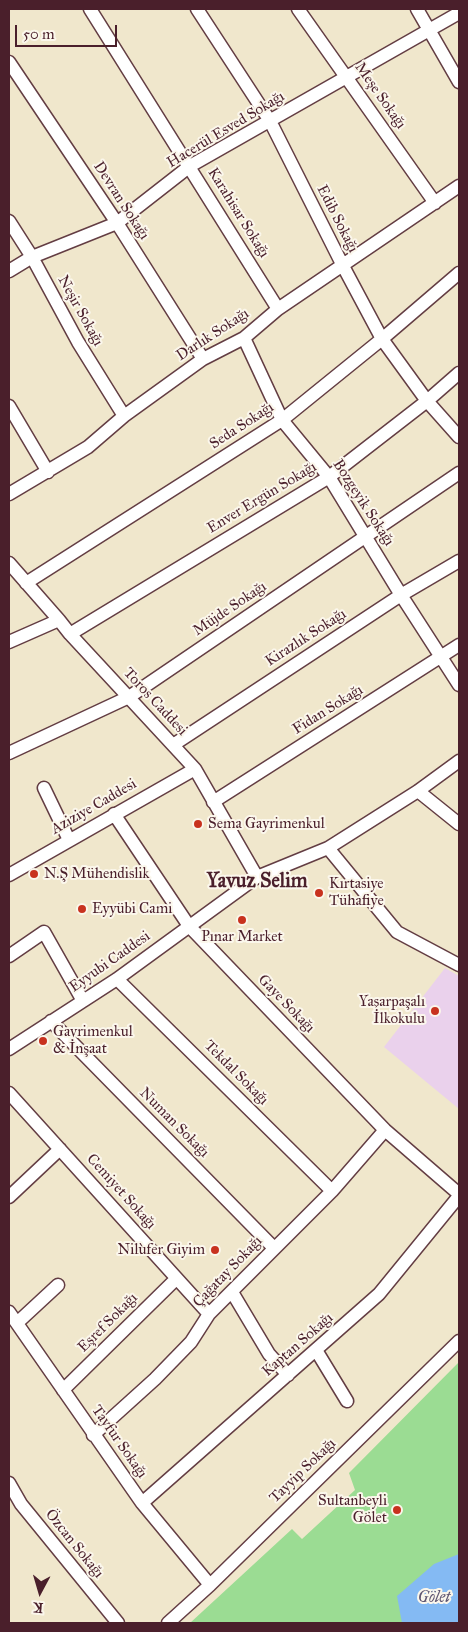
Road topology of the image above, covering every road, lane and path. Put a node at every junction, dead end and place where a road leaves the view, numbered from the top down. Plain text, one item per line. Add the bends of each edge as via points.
1 (90, 9) edge
2 (197, 9) edge
3 (298, 9) edge
4 (417, 9) edge
5 (459, 13) edge
6 (431, 31) junction
7 (9, 62) edge
8 (347, 78) junction
9 (459, 82) edge
10 (270, 121) junction
11 (190, 166) junction
12 (459, 186) edge
13 (435, 203) junction
14 (9, 221) edge
15 (117, 223) junction
16 (32, 257) junction
17 (343, 266) junction
18 (9, 271) edge
19 (459, 273) edge
20 (278, 308) junction
21 (244, 338) junction
22 (382, 339) junction
23 (203, 359) junction
24 (459, 372) edge
25 (427, 401) junction
26 (9, 406) edge
27 (124, 416) junction
28 (282, 420) junction
29 (459, 437) edge
30 (48, 472) junction
31 (459, 473) edge
32 (329, 477) junction
33 (9, 494) edge
34 (367, 537) junction
35 (459, 560) edge
36 (9, 563) edge
37 (26, 583) junction
38 (401, 595) junction
39 (59, 620) junction
40 (70, 634) junction
41 (9, 642) edge
42 (459, 645) edge
43 (442, 658) junction
44 (459, 685) edge
45 (129, 697) junction
46 (172, 745) junction
47 (9, 753) edge
48 (459, 761) edge
49 (195, 769) junction
50 (44, 788) dead end
51 (418, 791) junction
52 (213, 802) junction
53 (114, 814) junction
54 (459, 824) edge
55 (69, 840) junction
56 (328, 848) junction
57 (9, 875) edge
58 (257, 877) junction
59 (189, 926) junction
60 (9, 956) edge
61 (459, 966) edge
62 (118, 979) junction
63 (83, 1001) junction
64 (51, 1021) junction
65 (9, 1049) edge
66 (9, 1093) edge
67 (385, 1130) junction
68 (60, 1149) junction
69 (332, 1190) junction
70 (459, 1195) edge
71 (9, 1197) edge
72 (274, 1248) junction
73 (176, 1278) junction
74 (58, 1285) dead end
75 (232, 1292) junction
76 (9, 1312) edge
77 (209, 1314) junction
78 (17, 1323) junction
79 (459, 1341) edge
80 (316, 1350) junction
81 (288, 1375) junction
82 (63, 1390) junction
83 (347, 1401) dead end
84 (93, 1435) junction
85 (9, 1483) edge
86 (142, 1503) junction
87 (210, 1585) junction
88 (118, 1623) edge
89 (168, 1623) edge

1 - 11 street, Karahisar Sokağı
2 - 10 street, Edib Sokağı
3 - 8 street, Meşe Sokağı
4 - 6 street
5 - 6 street, Hacerül Esved Sokağı
6 - 8 street, Hacerül Esved Sokağı
6 - 9 street
7 - 15 street, Devran Sokağı
8 - 10 street, Hacerül Esved Sokağı
8 - 13 street, Meşe Sokağı
10 - 11 street, Hacerül Esved Sokağı
10 - 17 street, Edib Sokağı
11 - 15 street, Hacerül Esved Sokağı
11 - 20 street, Karahisar Sokağı
12 - 13 street, Darlık Sokağı
13 - 17 street, Darlık Sokağı
14 - 16 street, Neşir Sokağı
15 - 16 street, Hacerül Esved Sokağı
15 - 23 street, Devran Sokağı
16 - 18 street, Hacerül Esved Sokağı
16 - 27 street, Neşir Sokağı via 78,342
17 - 20 street, Darlık Sokağı
17 - 22 street, Edib Sokağı
19 - 22 street, Seda Sokağı
20 - 21 street, Darlık Sokağı
21 - 23 street, Darlık Sokağı
21 - 28 street, Bozgeyik Sokağı
22 - 25 street, Edib Sokağı
22 - 28 street, Seda Sokağı
23 - 27 street, Darlık Sokağı
24 - 25 street, Enver Ergün Sokağı
25 - 29 street, Edib Sokağı
25 - 32 street, Enver Ergün Sokağı
26 - 30 street
27 - 30 street, Darlık Sokağı via 88,447
28 - 32 street, Bozgeyik Sokağı
28 - 37 street, Seda Sokağı
30 - 33 street, Darlık Sokağı
31 - 34 street, Müjde Sokağı
32 - 34 street, Bozgeyik Sokağı
32 - 40 street, Enver Ergün Sokağı
34 - 38 street, Bozgeyik Sokağı
34 - 45 street, Müjde Sokağı
35 - 38 street, Kirazlık Sokağı
36 - 37 street, Toros Caddesi
37 - 39 street, Toros Caddesi
38 - 43 street, Bozgeyik Sokağı
38 - 46 street, Kirazlık Sokağı
39 - 40 street, Toros Caddesi
39 - 41 street
40 - 45 street, Toros Caddesi
42 - 43 street, Fidan Sokağı
43 - 44 street, Bozgeyik Sokağı
43 - 52 street, Fidan Sokağı
45 - 46 street, Toros Caddesi
45 - 47 street, Müjde Sokağı
46 - 49 street, Toros Caddesi
48 - 51 street, Eyyubi Caddesi
49 - 52 street, Toros Caddesi
49 - 53 street, Aziziye Caddesi
50 - 55 street
51 - 54 street
51 - 56 street, Eyyubi Caddesi
52 - 58 street, Toros Caddesi
53 - 55 street, Aziziye Caddesi
53 - 59 street, Gaye Sokağı
55 - 57 street, Aziziye Caddesi
56 - 58 street, Eyyubi Caddesi
56 - 61 street via 398,932
58 - 59 street, Eyyubi Caddesi
59 - 62 street, Eyyubi Caddesi
59 - 67 street, Gaye Sokağı
60 - 63 street via 44,932
62 - 63 street, Eyyubi Caddesi
62 - 69 street, Tekdal Sokağı
63 - 64 street, Eyyubi Caddesi
64 - 65 street, Eyyubi Caddesi
64 - 72 street, Numan Sokağı
66 - 68 street, Cemiyet Sokağı
67 - 69 street, Çağatay Sokağı
67 - 70 street, Gaye Sokağı
68 - 71 street
68 - 73 street, Cemiyet Sokağı
69 - 72 street, Çağatay Sokağı
70 - 80 street, Kaptan Sokağı via 380,1294
72 - 75 street, Çağatay Sokağı
73 - 77 street, Cemiyet Sokağı
73 - 82 street, Eşref Sokağı
74 - 78 street
75 - 77 street, Çağatay Sokağı
75 - 81 street via 269,1354
76 - 78 street, Tayfur Sokağı
77 - 84 street, Çağatay Sokağı via 191,1342
78 - 82 street, Tayfur Sokağı
79 - 87 street, Tayyip Sokağı
80 - 81 street, Kaptan Sokağı
80 - 83 street
81 - 86 street, Kaptan Sokağı
82 - 84 street, Tayfur Sokağı
84 - 86 street, Tayfur Sokağı
85 - 88 street, Özcan Sokağı via 21,1504
86 - 87 street, Tayfur Sokağı
87 - 89 street, Tayyip Sokağı

